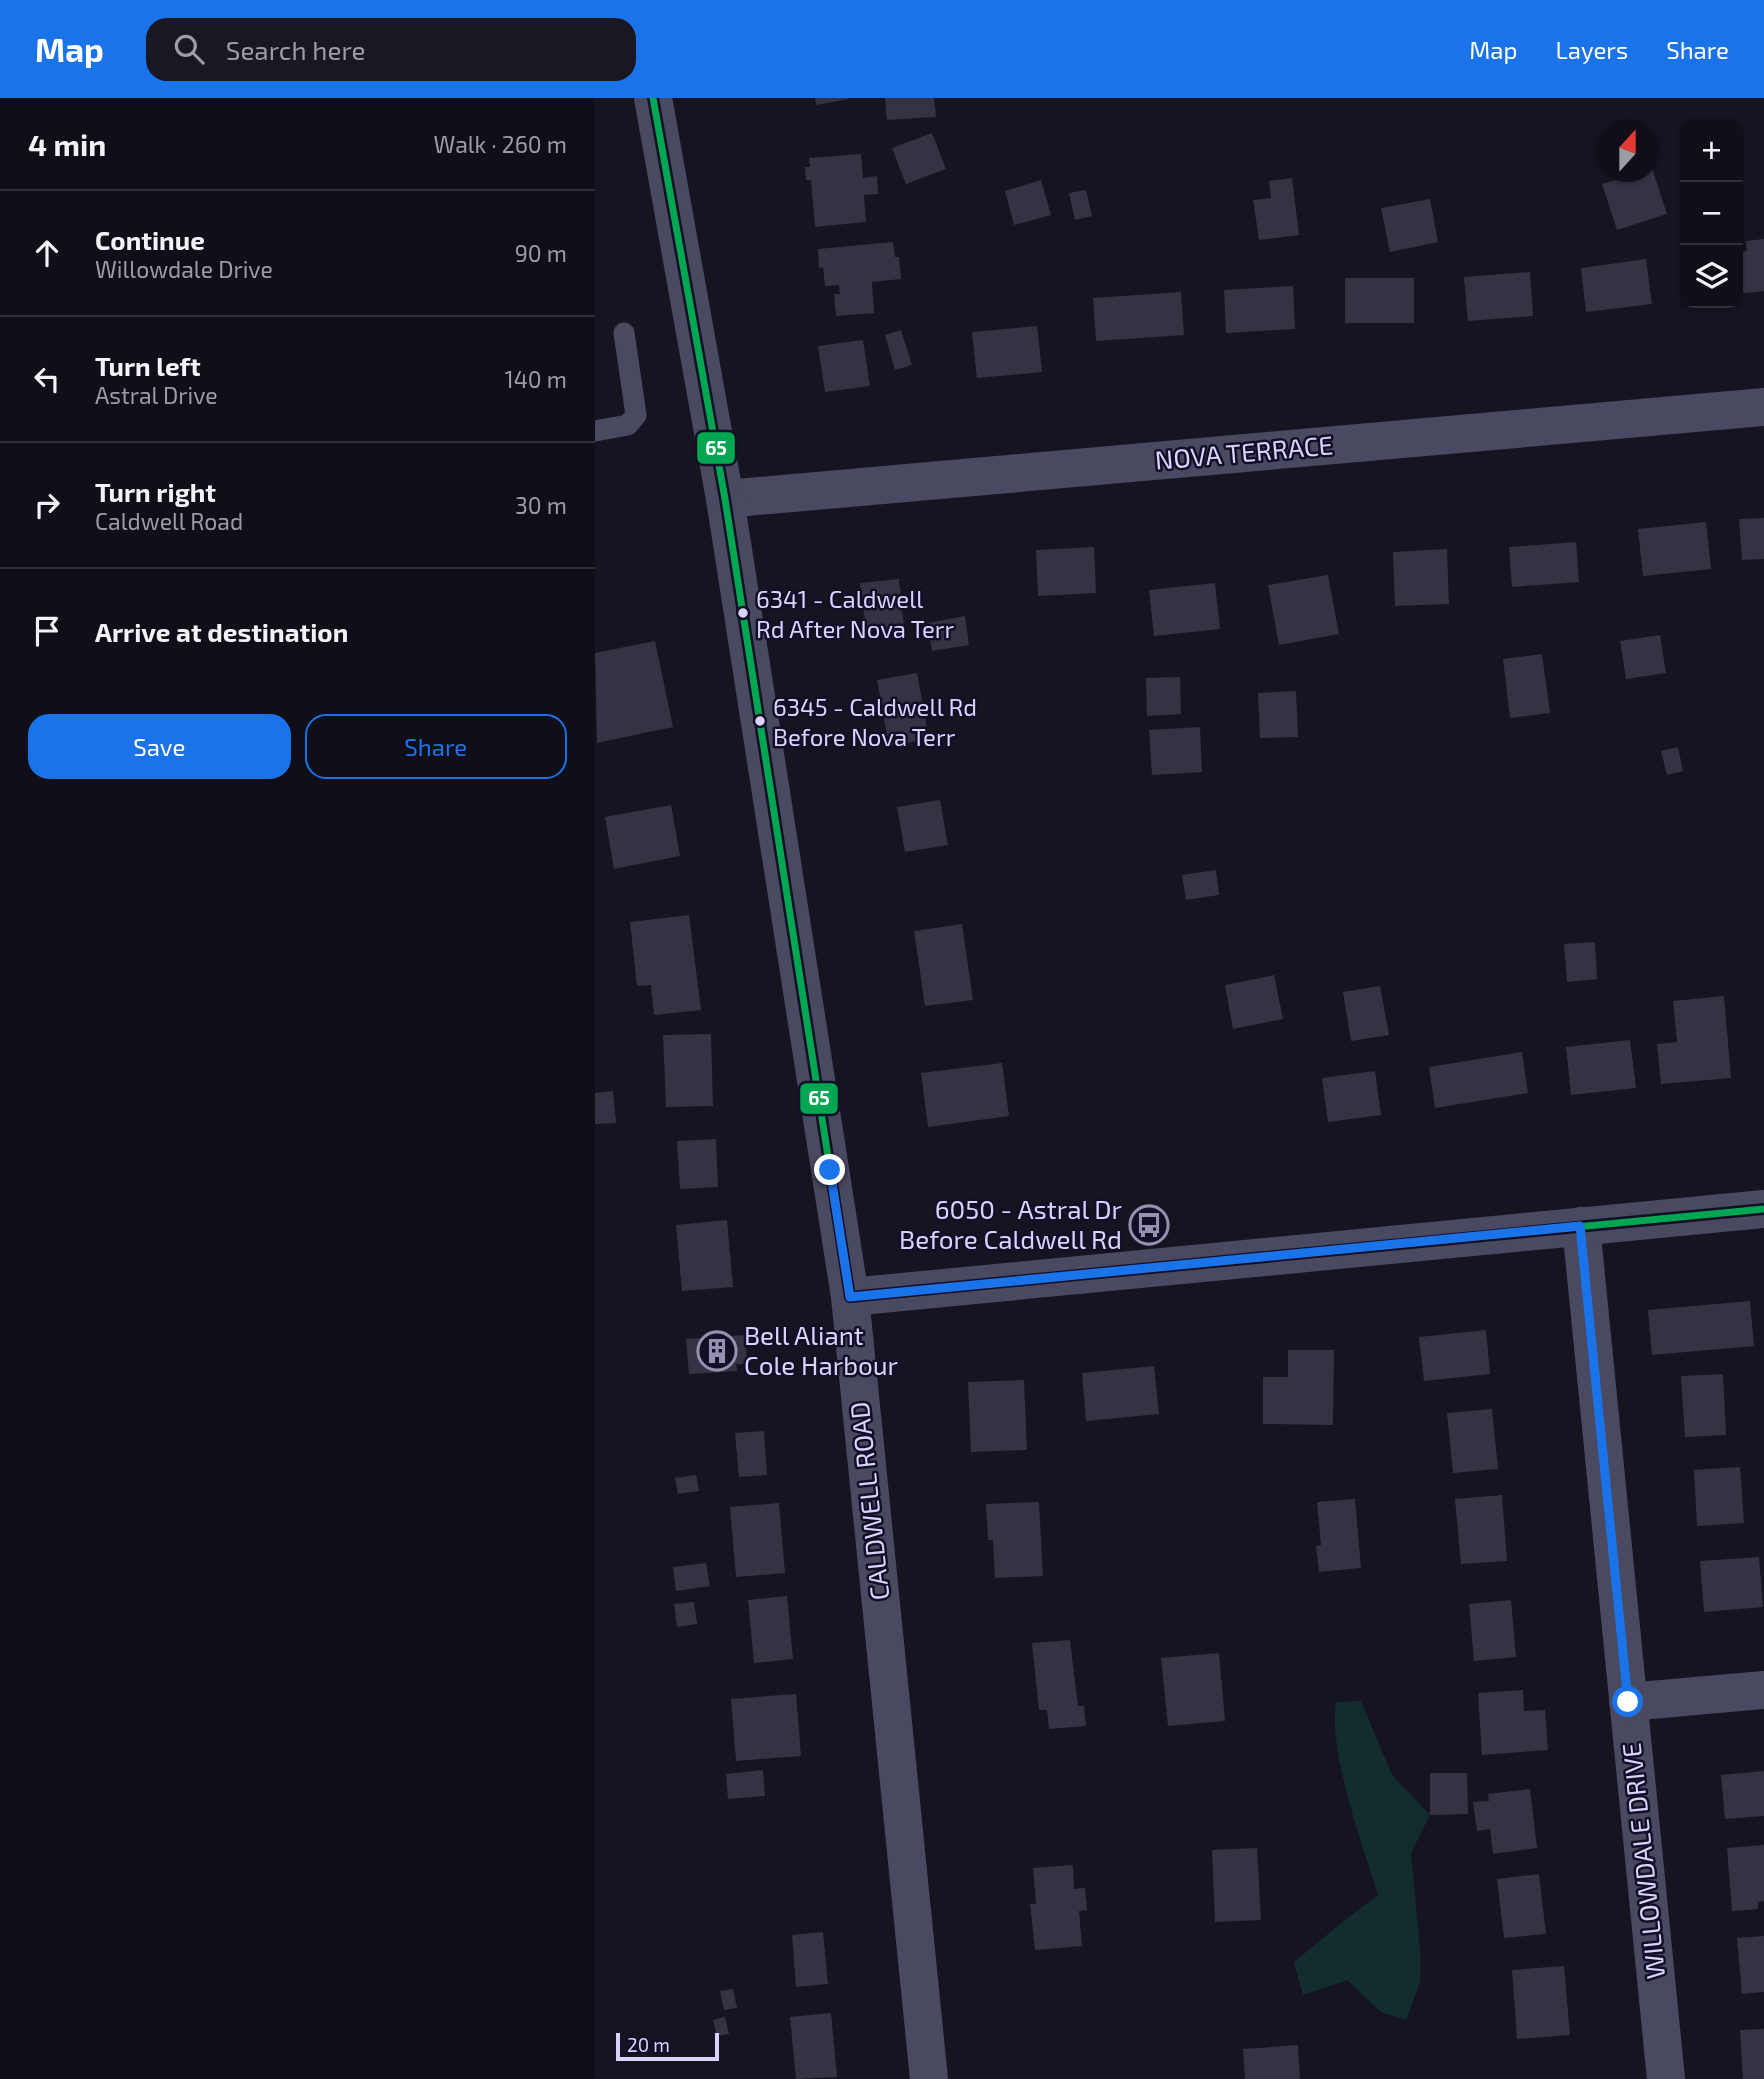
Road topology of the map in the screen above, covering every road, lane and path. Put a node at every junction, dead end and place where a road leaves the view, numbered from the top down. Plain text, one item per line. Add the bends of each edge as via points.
1 (653, 98) edge
2 (624, 333) dead end
3 (1764, 407) edge
4 (595, 430) edge
5 (725, 499) junction
6 (1764, 1209) edge
7 (1580, 1226) junction
8 (850, 1297) junction
9 (1764, 1690) edge
10 (1628, 1702) junction
11 (929, 2079) edge
12 (1666, 2079) edge

1 - 5 street, CALDWELL ROAD
2 - 4 lane via 636,415 628,425
3 - 5 street, NOVA TERRACE
5 - 8 street, CALDWELL ROAD
6 - 7 street
7 - 8 street
7 - 10 street, WILLOWDALE DRIVE
8 - 11 street, CALDWELL ROAD
9 - 10 street
10 - 12 street, WILLOWDALE DRIVE

